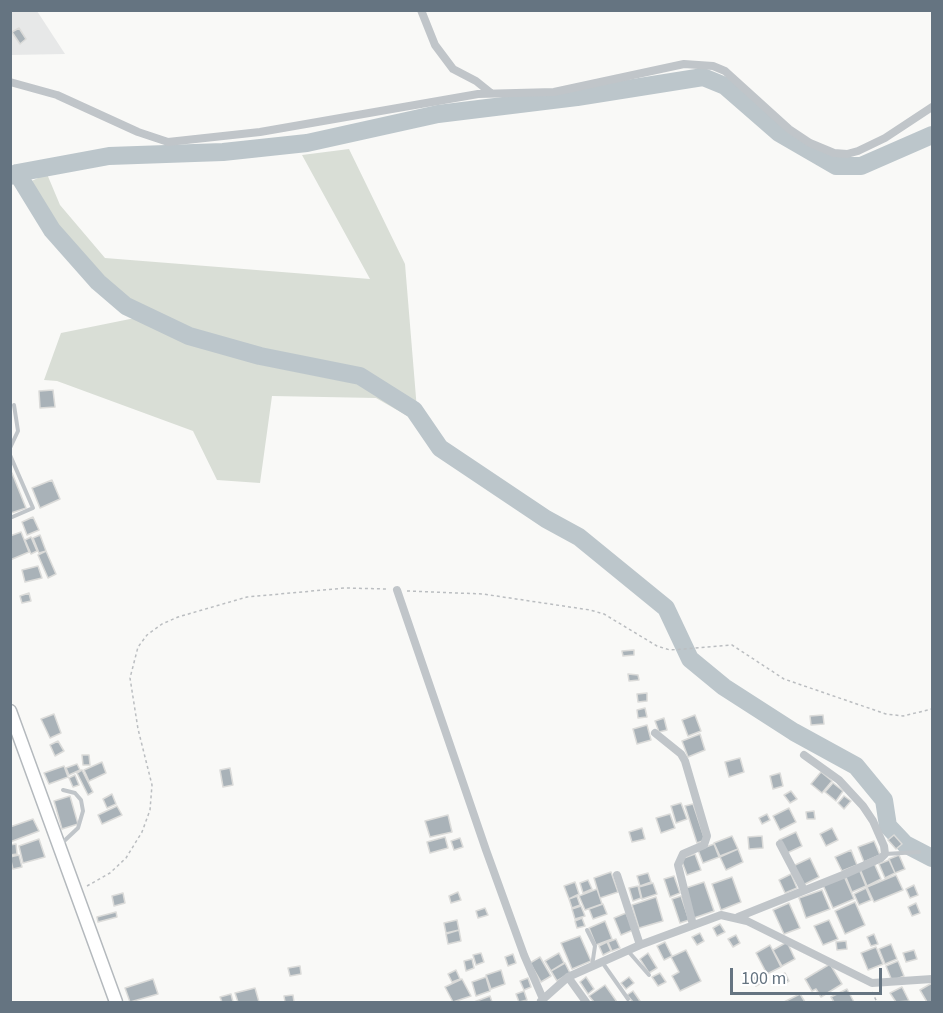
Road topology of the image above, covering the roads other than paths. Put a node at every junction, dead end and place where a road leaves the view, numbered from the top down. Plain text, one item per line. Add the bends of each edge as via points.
1 (422, 10) edge
2 (10, 82) edge
3 (491, 93) junction
4 (933, 107) edge
5 (14, 405) dead end
6 (10, 448) edge
7 (10, 456) edge
8 (10, 518) edge
9 (397, 590) dead end
10 (10, 711) edge
11 (655, 733) dead end
12 (804, 755) dead end
13 (63, 790) dead end
14 (780, 844) dead end
15 (59, 846) junction
16 (919, 852) dead end
17 (885, 854) junction
18 (617, 875) dead end
19 (804, 890) junction
20 (738, 918) junction
21 (693, 925) junction
22 (587, 930) dead end
23 (640, 945) junction
24 (627, 950) junction
25 (602, 962) junction
26 (592, 966) junction
27 (649, 975) dead end
28 (568, 977) junction
29 (933, 979) edge
30 (628, 999) dead end
31 (544, 1001) edge
32 (116, 1002) edge
33 (586, 1002) edge

1 - 3 street via 435,45 453,69
2 - 3 street via 57,95 168,142 260,132
3 - 4 street via 555,92 675,65 713,66 725,71 810,143 847,154 885,138
5 - 6 lane via 18,431
7 - 8 lane via 33,508
9 - 31 street via 486,850
10 - 15 main road
11 - 21 street via 685,761 707,837 704,845 683,854 678,865
12 - 17 street via 839,780 863,806
13 - 15 lane via 75,793 83,811 78,828
14 - 19 street
15 - 32 main road
16 - 17 lane
17 - 19 street
18 - 23 street
19 - 20 street
20 - 21 street via 722,915
20 - 29 street via 872,983
21 - 23 street
22 - 26 lane via 595,946
23 - 24 street
24 - 25 street
24 - 27 lane
25 - 26 street
25 - 30 lane
26 - 28 street
28 - 31 street
28 - 33 street

